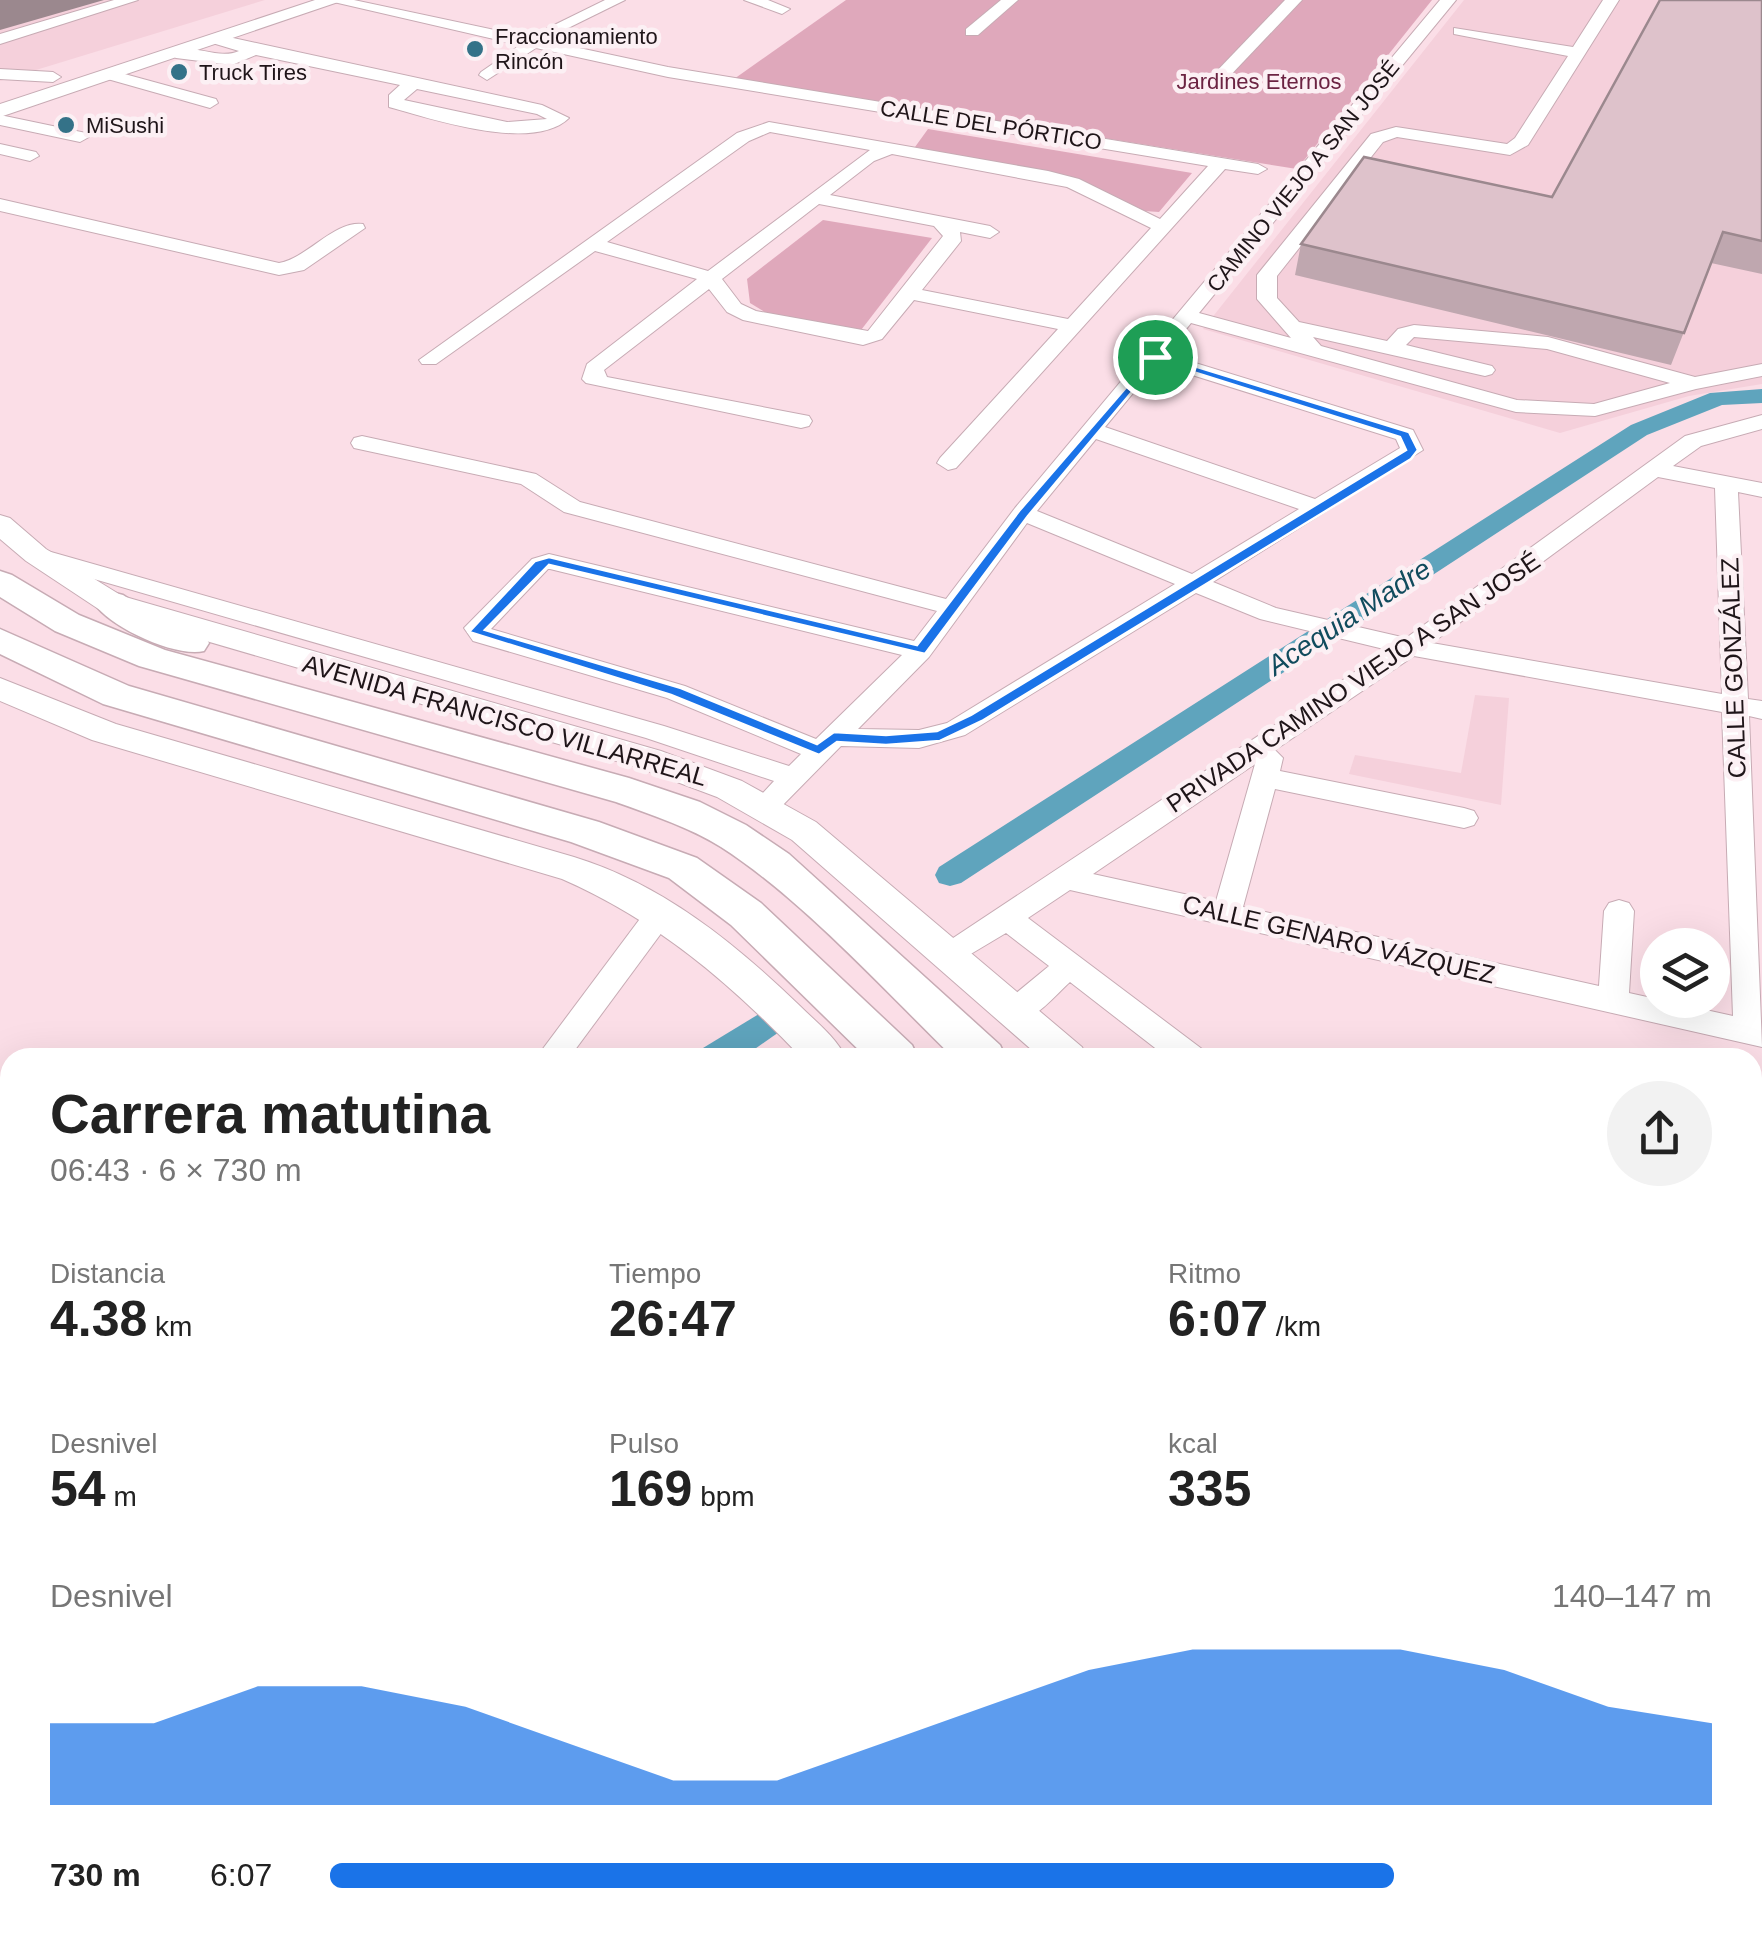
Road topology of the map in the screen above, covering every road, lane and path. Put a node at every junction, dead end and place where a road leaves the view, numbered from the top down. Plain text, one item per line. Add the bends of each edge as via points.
1 (130, 0) edge
2 (333, 0) edge
3 (392, 0) edge
4 (617, 0) edge
5 (752, 0) edge
6 (1010, 0) edge
7 (1294, 0) edge
8 (1448, 0) edge
9 (1611, 0) edge
10 (282, 1) edge
11 (782, 9) dead end
12 (1460, 31) dead end
13 (548, 32) junction
14 (972, 32) dead end
15 (0, 39) edge
16 (215, 39) junction
17 (532, 44) junction
18 (254, 50) junction
19 (176, 53) junction
20 (1577, 53) junction
21 (0, 74) edge
22 (487, 75) dead end
23 (110, 76) junction
24 (66, 78) junction
25 (1219, 78) dead end
26 (724, 79) junction
27 (416, 82) junction
28 (0, 94) edge
29 (210, 102) dead end
30 (896, 110) junction
31 (0, 111) edge
32 (920, 114) junction
33 (0, 120) edge
34 (80, 137) dead end
35 (0, 149) edge
36 (891, 149) junction
37 (868, 151) junction
38 (30, 156) dead end
39 (1222, 163) junction
40 (1258, 169) dead end
41 (819, 198) junction
42 (0, 205) edge
43 (941, 223) junction
44 (356, 228) dead end
45 (1164, 228) junction
46 (990, 232) dead end
47 (591, 244) junction
48 (710, 277) junction
49 (911, 294) junction
50 (1187, 316) junction
51 (1072, 326) junction
52 (1292, 327) junction
53 (1500, 339) junction
54 (1392, 348) junction
55 (1314, 352) junction
56 (1155, 357) junction
57 (430, 360) dead end
58 (1485, 370) junction
59 (1762, 370) edge
60 (1694, 382) junction
61 (1473, 395) junction
62 (801, 420) dead end
63 (1762, 422) edge
64 (1092, 430) junction
65 (362, 442) dead end
66 (948, 463) dead end
67 (1652, 470) junction
68 (1726, 484) junction
69 (1762, 490) edge
70 (1319, 508) junction
71 (1023, 513) junction
72 (0, 524) edge
73 (36, 555) junction
74 (0, 582) edge
75 (1197, 585) junction
76 (111, 603) junction
77 (954, 608) junction
78 (0, 640) edge
79 (1410, 648) junction
80 (920, 650) junction
81 (0, 689) edge
82 (1734, 704) junction
83 (1762, 710) edge
84 (1276, 736) junction
85 (826, 744) junction
86 (458, 746) junction
87 (793, 777) junction
88 (1264, 777) junction
89 (766, 805) junction
90 (1464, 818) dead end
91 (1065, 878) junction
92 (1619, 911) dead end
93 (661, 912) junction
94 (1227, 914) junction
95 (1007, 918) junction
96 (948, 956) junction
97 (1070, 966) junction
98 (1613, 1002) junction
99 (1014, 1012) junction
100 (1755, 1034) edge
101 (559, 1048) edge
102 (817, 1048) edge
103 (886, 1048) edge
104 (973, 1048) edge
105 (1056, 1048) edge
106 (1178, 1048) edge

1 - 15 street
2 - 16 main road
2 - 17 street, CALLE DEL PÓRTICO
3 - 13 street, CALLE DEL PÓRTICO
4 - 13 street
5 - 11 street
6 - 14 street
7 - 25 street
8 - 50 street, CAMINO VIEJO A SAN JOSÉ
9 - 20 street
10 - 24 main road
12 - 20 street
13 - 26 street, CALLE DEL PÓRTICO via 706,66
16 - 18 street
16 - 19 main road
17 - 22 street
17 - 26 street, CALLE DEL PÓRTICO
18 - 19 street via 232,60
18 - 27 street
19 - 23 main road
20 - 52 street via 1510,150 1396,132 1377,138 1267,276 1267,299
21 - 24 street
23 - 24 main road
23 - 29 street
24 - 28 main road
24 - 31 main road
26 - 30 street, CALLE DEL PÓRTICO
27 - 27 street via 542,110 560,118 543,129 515,129 396,103
30 - 32 street, CALLE DEL PÓRTICO
30 - 37 street
32 - 36 street
32 - 39 street, CALLE DEL PÓRTICO
33 - 34 street
35 - 38 street
36 - 37 street
36 - 45 street via 1073,183
37 - 41 street
37 - 47 street via 769,127 743,137
39 - 40 street, CALLE DEL PÓRTICO
39 - 45 street
41 - 43 street
41 - 48 street
42 - 44 street via 278,270 297,266
43 - 46 street
43 - 49 street via 952,241
45 - 51 street
47 - 48 street
47 - 57 street
48 - 49 street via 734,308 750,316 854,339 875,334
48 - 62 street via 600,362 594,379
49 - 51 street
50 - 55 street
50 - 56 street, CAMINO VIEJO A SAN JOSÉ
51 - 66 street
52 - 54 street
52 - 55 street
53 - 54 street via 1414,331
53 - 58 street
53 - 60 street via 1548,343
54 - 58 street
55 - 61 street
56 - 64 street, CAMINO VIEJO A SAN JOSÉ
56 - 70 street via 1405,435 1412,443 1407,456
58 - 61 street
59 - 60 street
60 - 61 street via 1595,410 1542,410
63 - 67 street, PRIVADA CAMINO VIEJO A SAN JOSÉ via 1693,441
64 - 70 street
64 - 71 street, CAMINO VIEJO A SAN JOSÉ
65 - 77 street via 528,479 572,507
67 - 68 street
67 - 79 street, PRIVADA CAMINO VIEJO A SAN JOSÉ
68 - 69 street
68 - 82 street, CALLE GONZÁLEZ
70 - 75 street
71 - 75 street
71 - 77 street, CAMINO VIEJO A SAN JOSÉ
72 - 73 main road, AVENIDA FRANCISCO VILLARREAL
73 - 76 main road, AVENIDA FRANCISCO VILLARREAL
73 - 87 street
74 - 86 highway, AVENIDA FRANCISCO VILLARREAL via 110,643
75 - 79 street via 1236,603
75 - 85 street via 956,729 919,739
76 - 86 highway via 143,624
76 - 89 main road, AVENIDA FRANCISCO VILLARREAL via 649,758
77 - 80 street, CAMINO VIEJO A SAN JOSÉ
78 - 103 highway via 116,695 585,832 683,868 746,914
79 - 82 street
79 - 84 street, PRIVADA CAMINO VIEJO A SAN JOSÉ
80 - 85 street, CAMINO VIEJO A SAN JOSÉ
80 - 85 street via 549,561 476,628 482,636
81 - 93 main road via 104,732 574,870
82 - 83 street
82 - 100 street, CALLE GONZÁLEZ
84 - 88 street
84 - 91 street, PRIVADA CAMINO VIEJO A SAN JOSÉ
85 - 87 street, CAMINO VIEJO A SAN JOSÉ
86 - 104 highway, AVENIDA FRANCISCO VILLARREAL via 630,792 732,835 775,864
87 - 89 street, CAMINO VIEJO A SAN JOSÉ
88 - 90 street
88 - 94 street
89 - 96 main road, AVENIDA FRANCISCO VILLARREAL via 804,830
91 - 94 street, CALLE GENARO VÁZQUEZ
91 - 95 street, PRIVADA CAMINO VIEJO A SAN JOSÉ
92 - 98 street
93 - 101 street
93 - 102 main road via 737,966
94 - 98 street, CALLE GENARO VÁZQUEZ
95 - 96 street, PRIVADA CAMINO VIEJO A SAN JOSÉ
95 - 97 street
96 - 99 main road, AVENIDA FRANCISCO VILLARREAL
97 - 99 street
97 - 106 street
98 - 100 street, CALLE GENARO VÁZQUEZ
99 - 105 main road, AVENIDA FRANCISCO VILLARREAL

